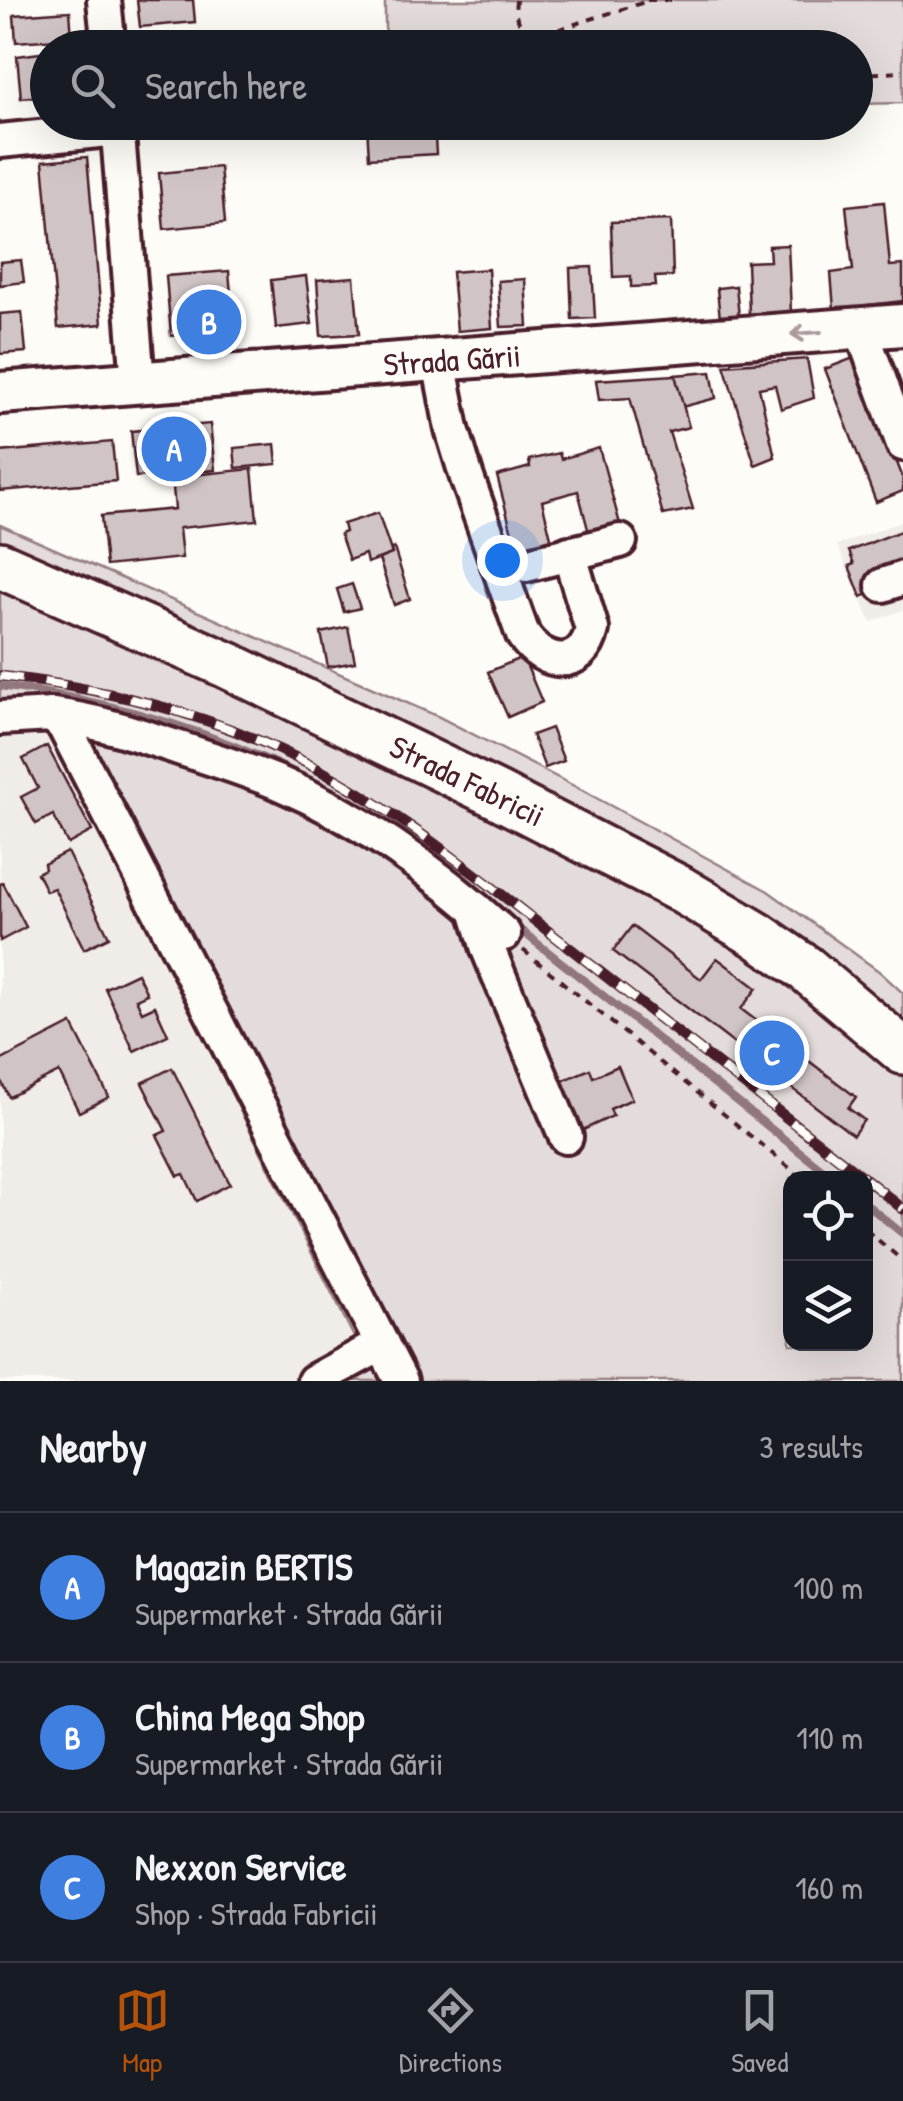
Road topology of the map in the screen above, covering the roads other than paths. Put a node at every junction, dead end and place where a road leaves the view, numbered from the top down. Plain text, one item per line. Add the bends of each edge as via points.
1 (104, 0) edge
2 (107, 30) edge
3 (45, 140) edge
4 (119, 140) edge
5 (19, 145) edge
6 (903, 325) edge
7 (860, 328) junction
8 (438, 361) junction
9 (138, 382) junction
10 (0, 392) edge
11 (903, 444) edge
12 (620, 540) dead end
13 (569, 554) junction
14 (0, 565) edge
15 (526, 566) dead end
16 (52, 715) junction
17 (0, 718) edge
18 (476, 909) junction
19 (504, 934) road end
20 (903, 1051) edge
21 (566, 1137) dead end
22 (382, 1344) junction
23 (314, 1381) edge
24 (402, 1381) edge

1 - 2 street
3 - 5 street
4 - 9 street
6 - 7 main road, Strada Gării
7 -> 8 main road, Strada Gării
7 - 11 street
8 - 9 main road, Strada Gării
8 - 13 street via 467,478 523,635 551,660 579,654 592,629
9 - 10 main road, Strada Gării
12 - 13 street
13 - 15 street
14 - 20 highway, Strada Fabricii via 227,665 680,889 805,968
16 - 17 street
16 - 18 street via 155,740 282,785 362,827
16 - 22 street via 64,726
18 - 19 street
18 - 21 street
22 - 23 street
22 - 24 street

